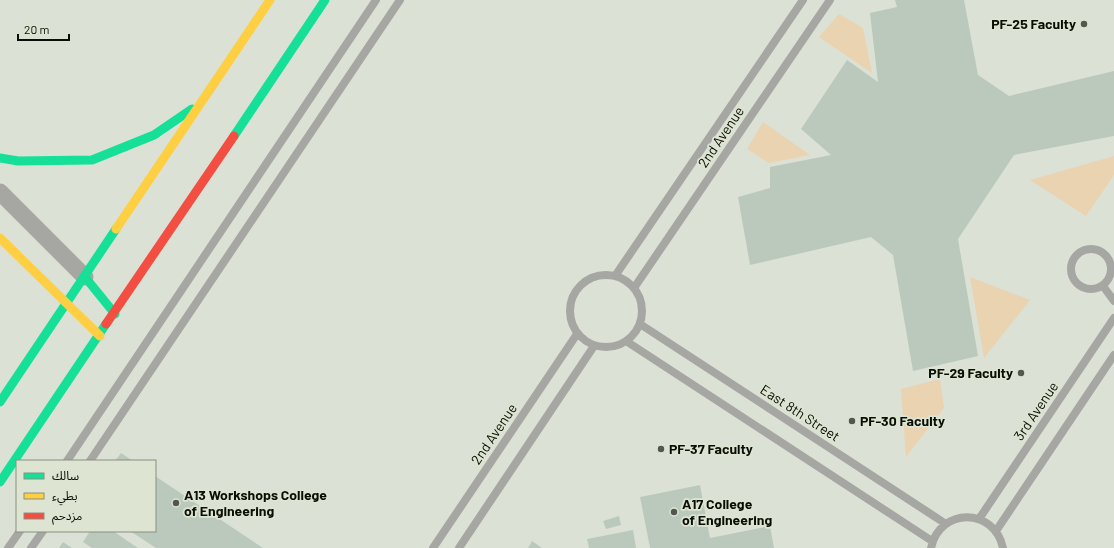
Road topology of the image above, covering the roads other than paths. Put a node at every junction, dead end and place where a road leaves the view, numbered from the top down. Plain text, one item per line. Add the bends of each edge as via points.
1 (270, 0) edge
2 (325, 0) edge
3 (376, 0) edge
4 (400, 0) edge
5 (803, 0) edge
6 (830, 0) edge
7 (202, 103) junction
8 (0, 158) edge
9 (0, 192) edge
10 (0, 238) edge
11 (1112, 275) edge
12 (85, 276) junction
13 (615, 276) junction
14 (1103, 286) junction
15 (634, 288) junction
16 (1114, 301) edge
17 (67, 304) junction
18 (115, 314) junction
19 (1114, 318) edge
20 (640, 324) junction
21 (577, 334) junction
22 (100, 336) junction
23 (626, 341) junction
24 (594, 346) junction
25 (1114, 355) edge
26 (0, 402) edge
27 (68, 460) edge
28 (91, 460) edge
29 (0, 482) edge
30 (979, 519) junction
31 (946, 524) junction
32 (996, 531) junction
33 (19, 532) edge
34 (42, 532) edge
35 (932, 544) edge
36 (8, 548) edge
37 (31, 548) edge
38 (433, 548) edge
39 (459, 548) edge
40 (1003, 548) edge

1 - 7 main road
2 - 18 main road
3 - 27 lane
4 - 28 lane
5 - 13 lane, 2nd Avenue
6 - 15 lane, 2nd Avenue
7 - 8 main road via 154,135 92,160 18,161
7 - 12 main road
9 - 12 street
10 - 17 main road
11 - 14 lane
11 - 14 lane via 1110,261 1100,251 1086,250 1075,258 1071,271 1077,284 1090,289
12 - 17 main road
12 - 18 main road
13 - 15 lane via 627,281
13 - 21 lane via 600,275 590,278 576,290 569,308 569,317
14 - 16 lane
15 - 20 lane via 642,305
17 - 22 main road
17 - 26 main road
18 - 22 main road
19 - 30 lane, 3rd Avenue
20 - 23 lane
20 - 31 lane, East 8th Street
21 - 24 lane
21 - 38 lane, 2nd Avenue
22 - 29 main road
23 - 24 lane via 612,347
23 - 35 lane
24 - 39 lane
25 - 32 lane
30 - 31 lane via 961,517
30 - 32 lane
31 - 35 lane via 937,532
32 - 40 lane
33 - 36 lane
34 - 37 lane

